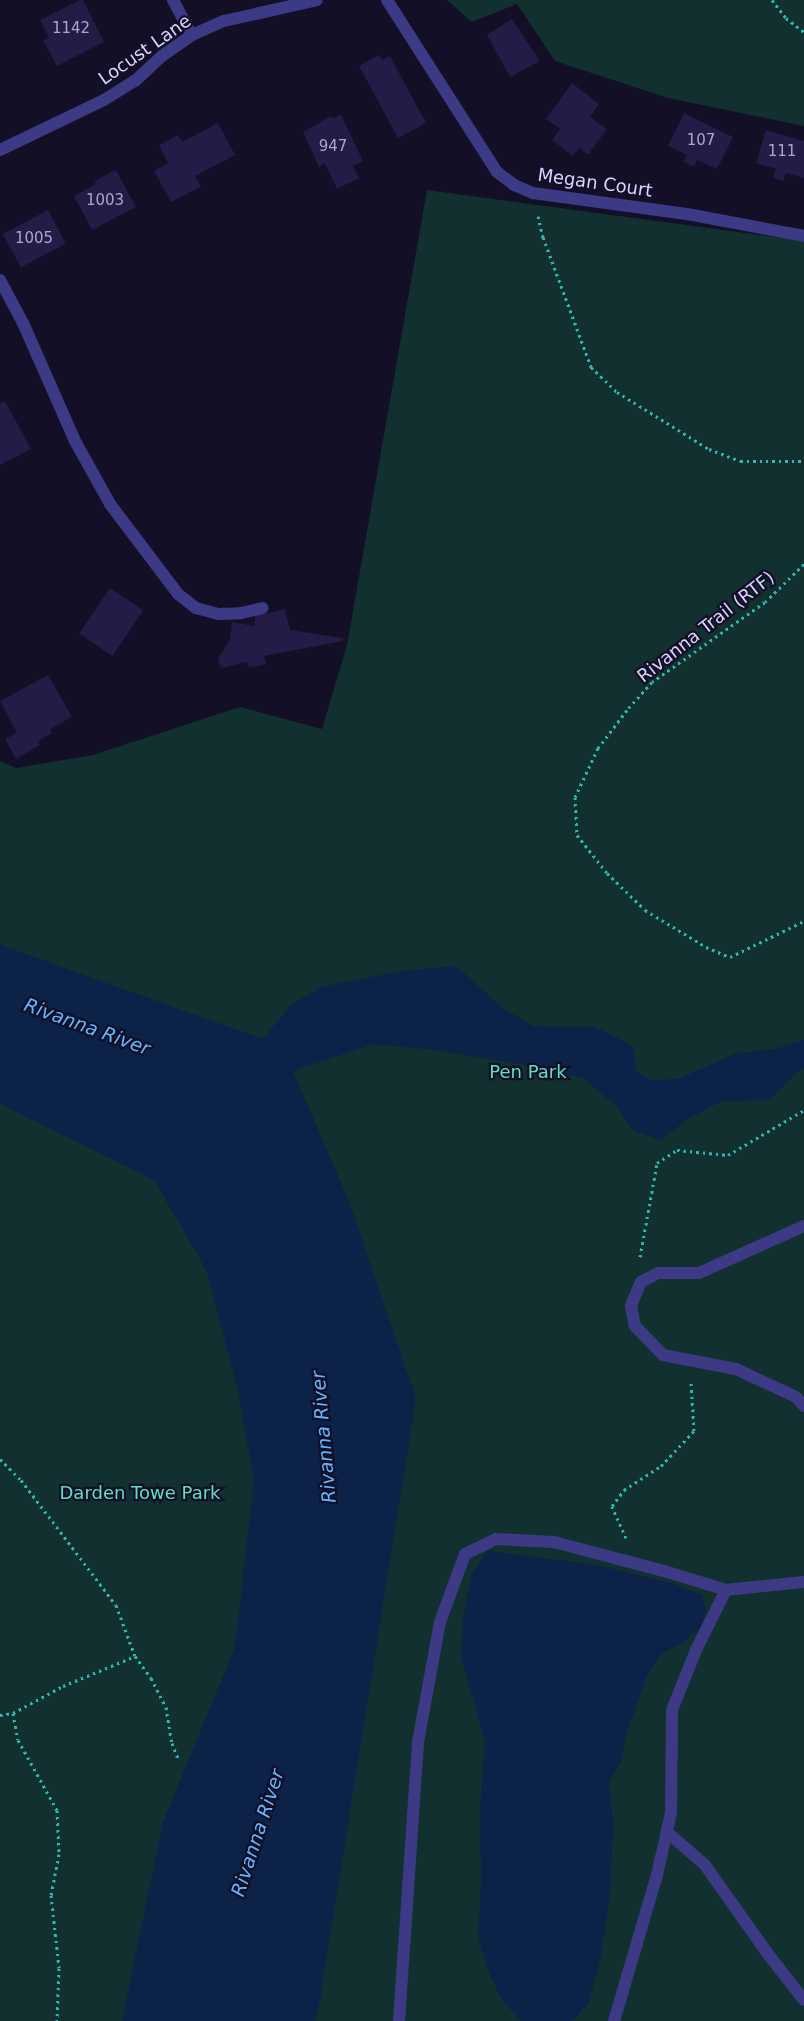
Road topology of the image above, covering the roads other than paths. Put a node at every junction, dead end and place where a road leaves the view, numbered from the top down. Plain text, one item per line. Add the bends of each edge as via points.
1 (173, 0) edge
2 (317, 0) edge
3 (388, 0) edge
4 (192, 35) junction
5 (0, 150) edge
6 (804, 236) edge
7 (0, 280) edge
8 (262, 608) dead end
9 (804, 1226) edge
10 (804, 1406) edge
11 (804, 1582) edge
12 (726, 1590) junction
13 (667, 1832) junction
14 (804, 2000) edge
15 (399, 2021) edge
16 (614, 2021) edge

1 - 4 street
2 - 4 street, Locust Lane via 224,21
3 - 6 street, Megan Court via 497,172 514,185 533,193 687,214
4 - 5 street, Locust Lane via 135,81 104,100
7 - 8 street via 23,323 75,441 106,496 126,528 178,594 196,608 218,614
9 - 10 street via 699,1273 658,1272 641,1282 630,1306 635,1326 663,1355 736,1370 796,1397
11 - 12 street
12 - 13 street via 696,1650 672,1710 671,1813
12 - 15 street via 664,1570 554,1542 496,1539 465,1554 440,1622 418,1742
13 - 14 street via 705,1865
13 - 16 street

